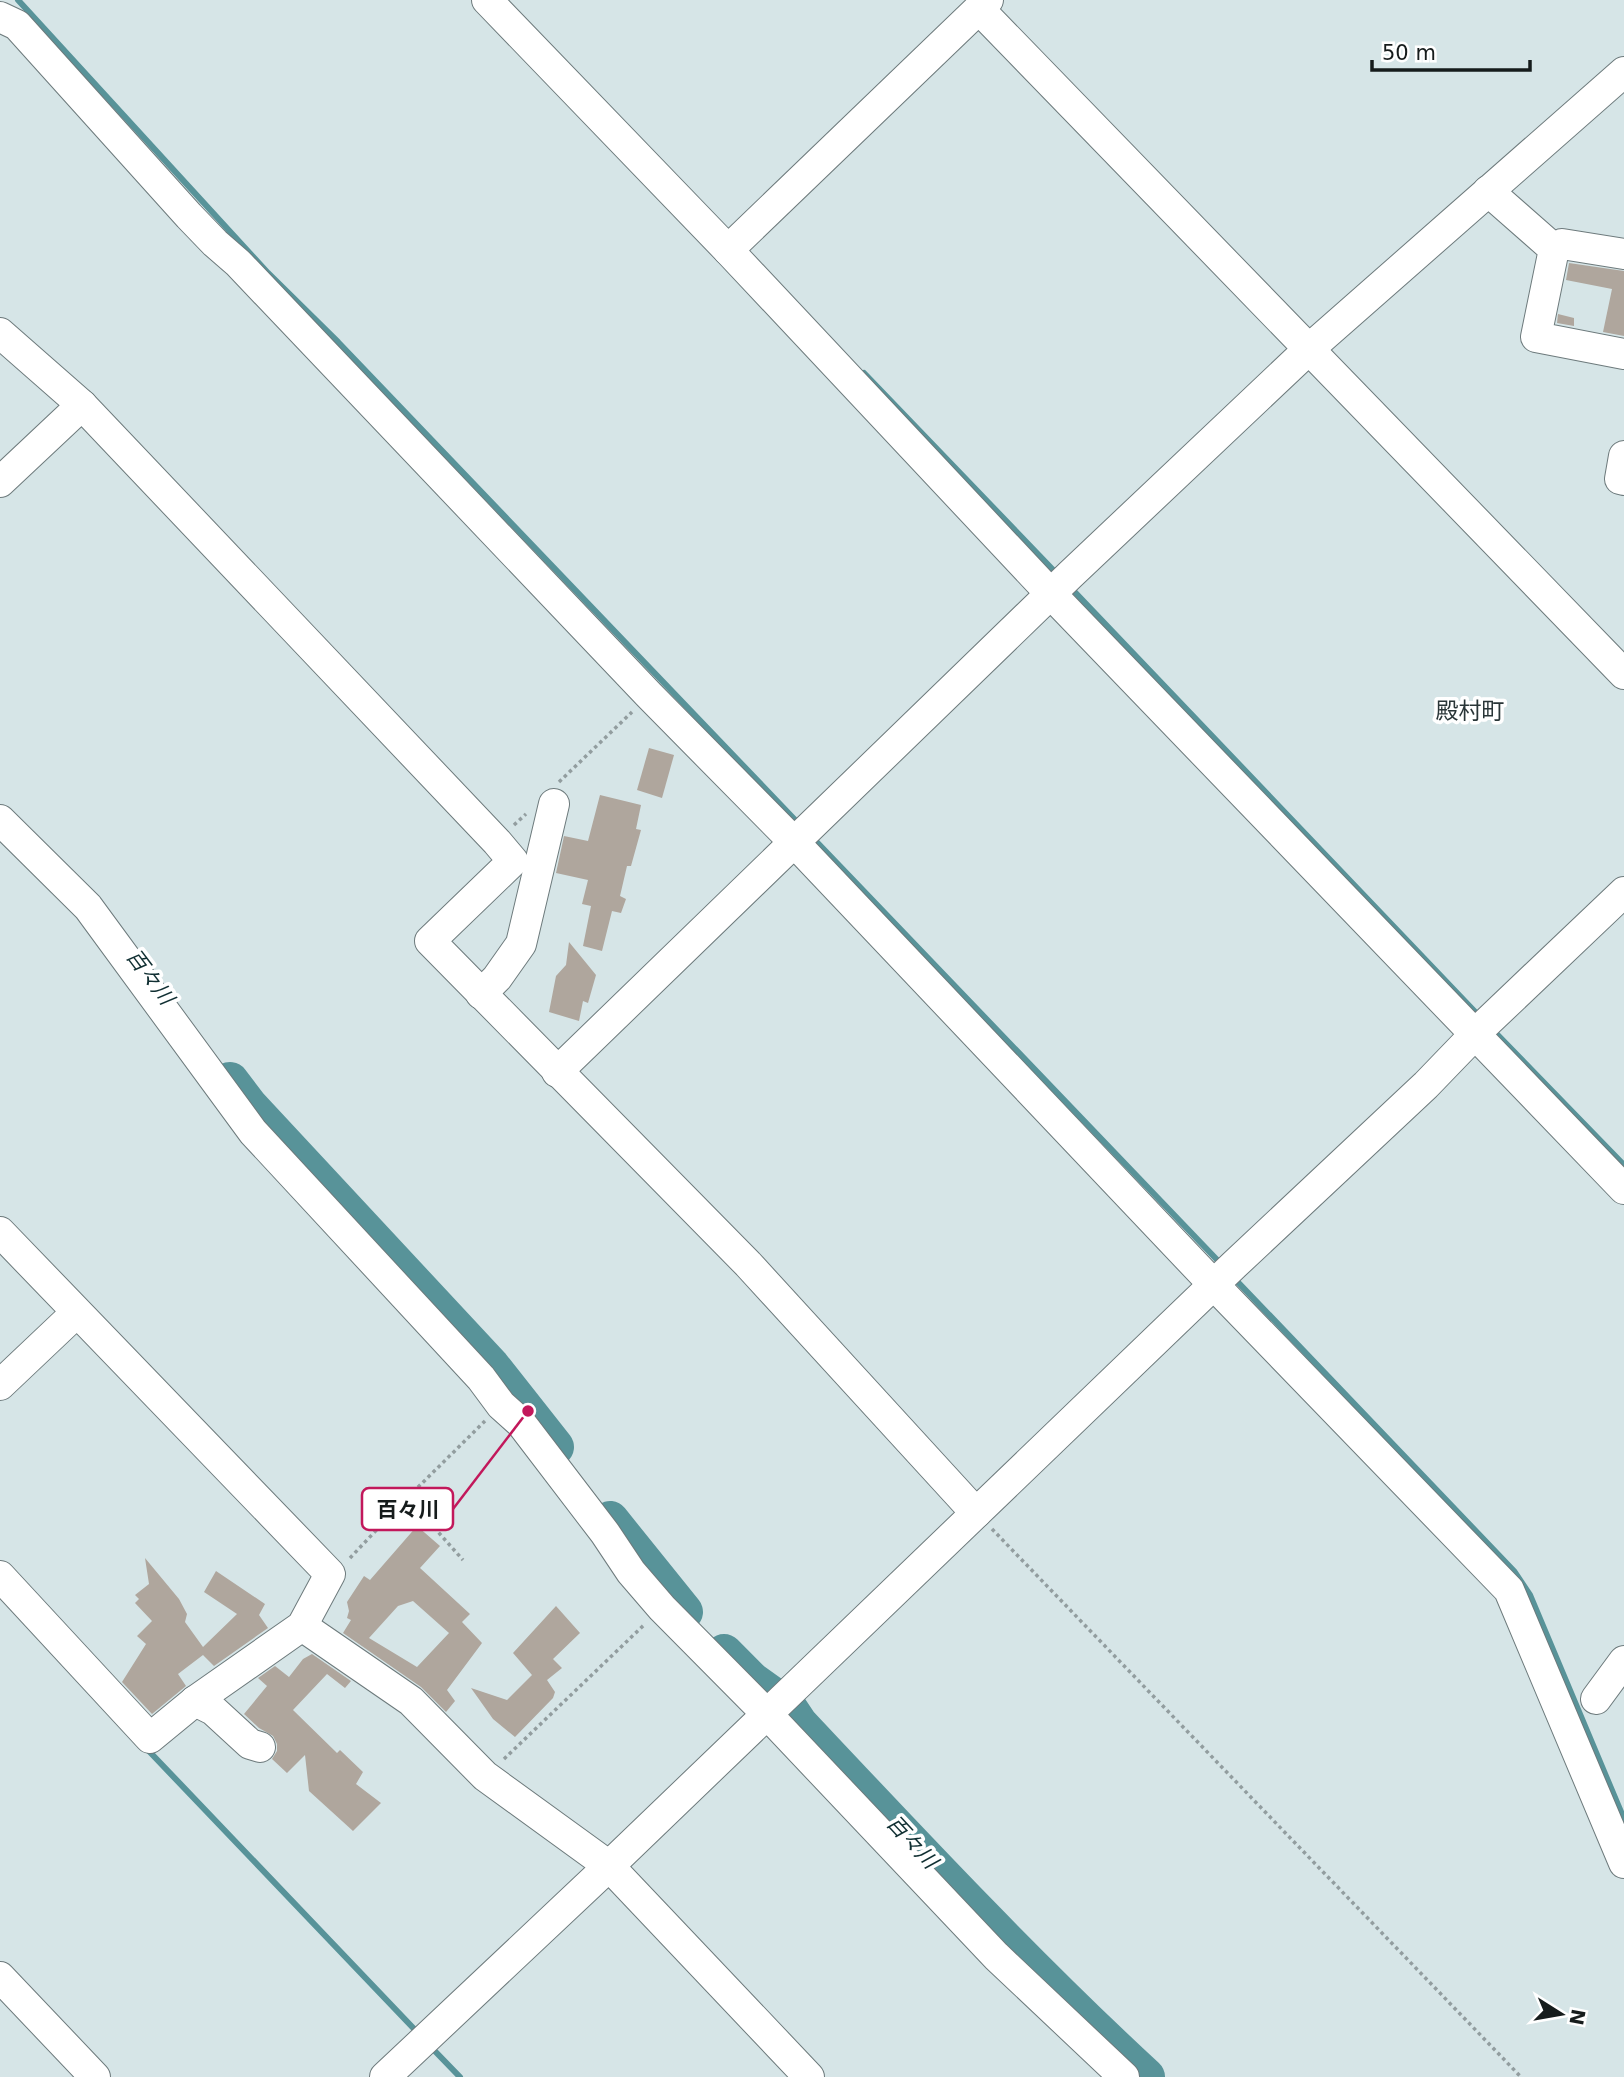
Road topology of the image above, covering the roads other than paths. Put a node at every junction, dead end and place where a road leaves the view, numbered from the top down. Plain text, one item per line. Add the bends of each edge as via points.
1 (487, 0) edge
2 (983, 4) edge
3 (0, 17) edge
4 (1624, 72) edge
5 (1488, 191) junction
6 (734, 244) junction
7 (1554, 249) junction
8 (1624, 254) edge
9 (0, 333) edge
10 (1309, 349) junction
11 (1624, 354) edge
12 (82, 405) junction
13 (1624, 456) edge
14 (1624, 480) edge
15 (0, 482) edge
16 (1060, 586) junction
17 (1624, 674) edge
18 (554, 795) road end
19 (0, 820) edge
20 (801, 834) junction
21 (516, 859) junction
22 (1624, 892) edge
23 (481, 995) junction
24 (1482, 1026) junction
25 (557, 1072) junction
26 (1624, 1189) edge
27 (0, 1232) edge
28 (1223, 1276) junction
29 (76, 1313) junction
30 (0, 1385) edge
31 (976, 1513) junction
32 (0, 1576) edge
33 (302, 1626) junction
34 (1624, 1661) edge
35 (1596, 1699) dead end
36 (195, 1701) junction
37 (774, 1706) junction
38 (260, 1747) dead end
39 (1624, 1863) edge
40 (610, 1866) junction
41 (0, 1977) edge
42 (95, 2077) edge
43 (385, 2077) edge
44 (809, 2077) edge
45 (1124, 2077) edge

1 - 6 street
2 - 6 street
2 - 10 street
3 - 20 street via 17,24 189,216 248,272 649,695
4 - 5 street
5 - 7 street
5 - 10 street
6 - 16 street
7 - 8 street via 1562,244
7 - 11 street via 1536,337
9 - 12 street
10 - 16 street
10 - 17 street
12 - 15 street
12 - 21 street
13 - 14 street via 1620,479
16 - 20 street
16 - 24 street
18 - 21 street
19 - 37 street via 88,907 253,1132 528,1432 662,1608
20 - 25 street
20 - 28 street
21 - 23 street via 521,944
21 - 23 street via 430,941
22 - 24 street
23 - 25 street
24 - 26 street
24 - 28 street via 1426,1085
25 - 31 street via 748,1264
27 - 29 street
28 - 31 street
28 - 39 street via 1509,1590
29 - 30 street
29 - 33 street via 330,1574
31 - 37 street
32 - 36 street via 150,1738
33 - 36 street
33 - 40 street via 411,1700 485,1776
34 - 35 street
36 - 38 street
37 - 40 street
37 - 45 street via 996,1956
40 - 43 street
40 - 44 street
41 - 42 street

